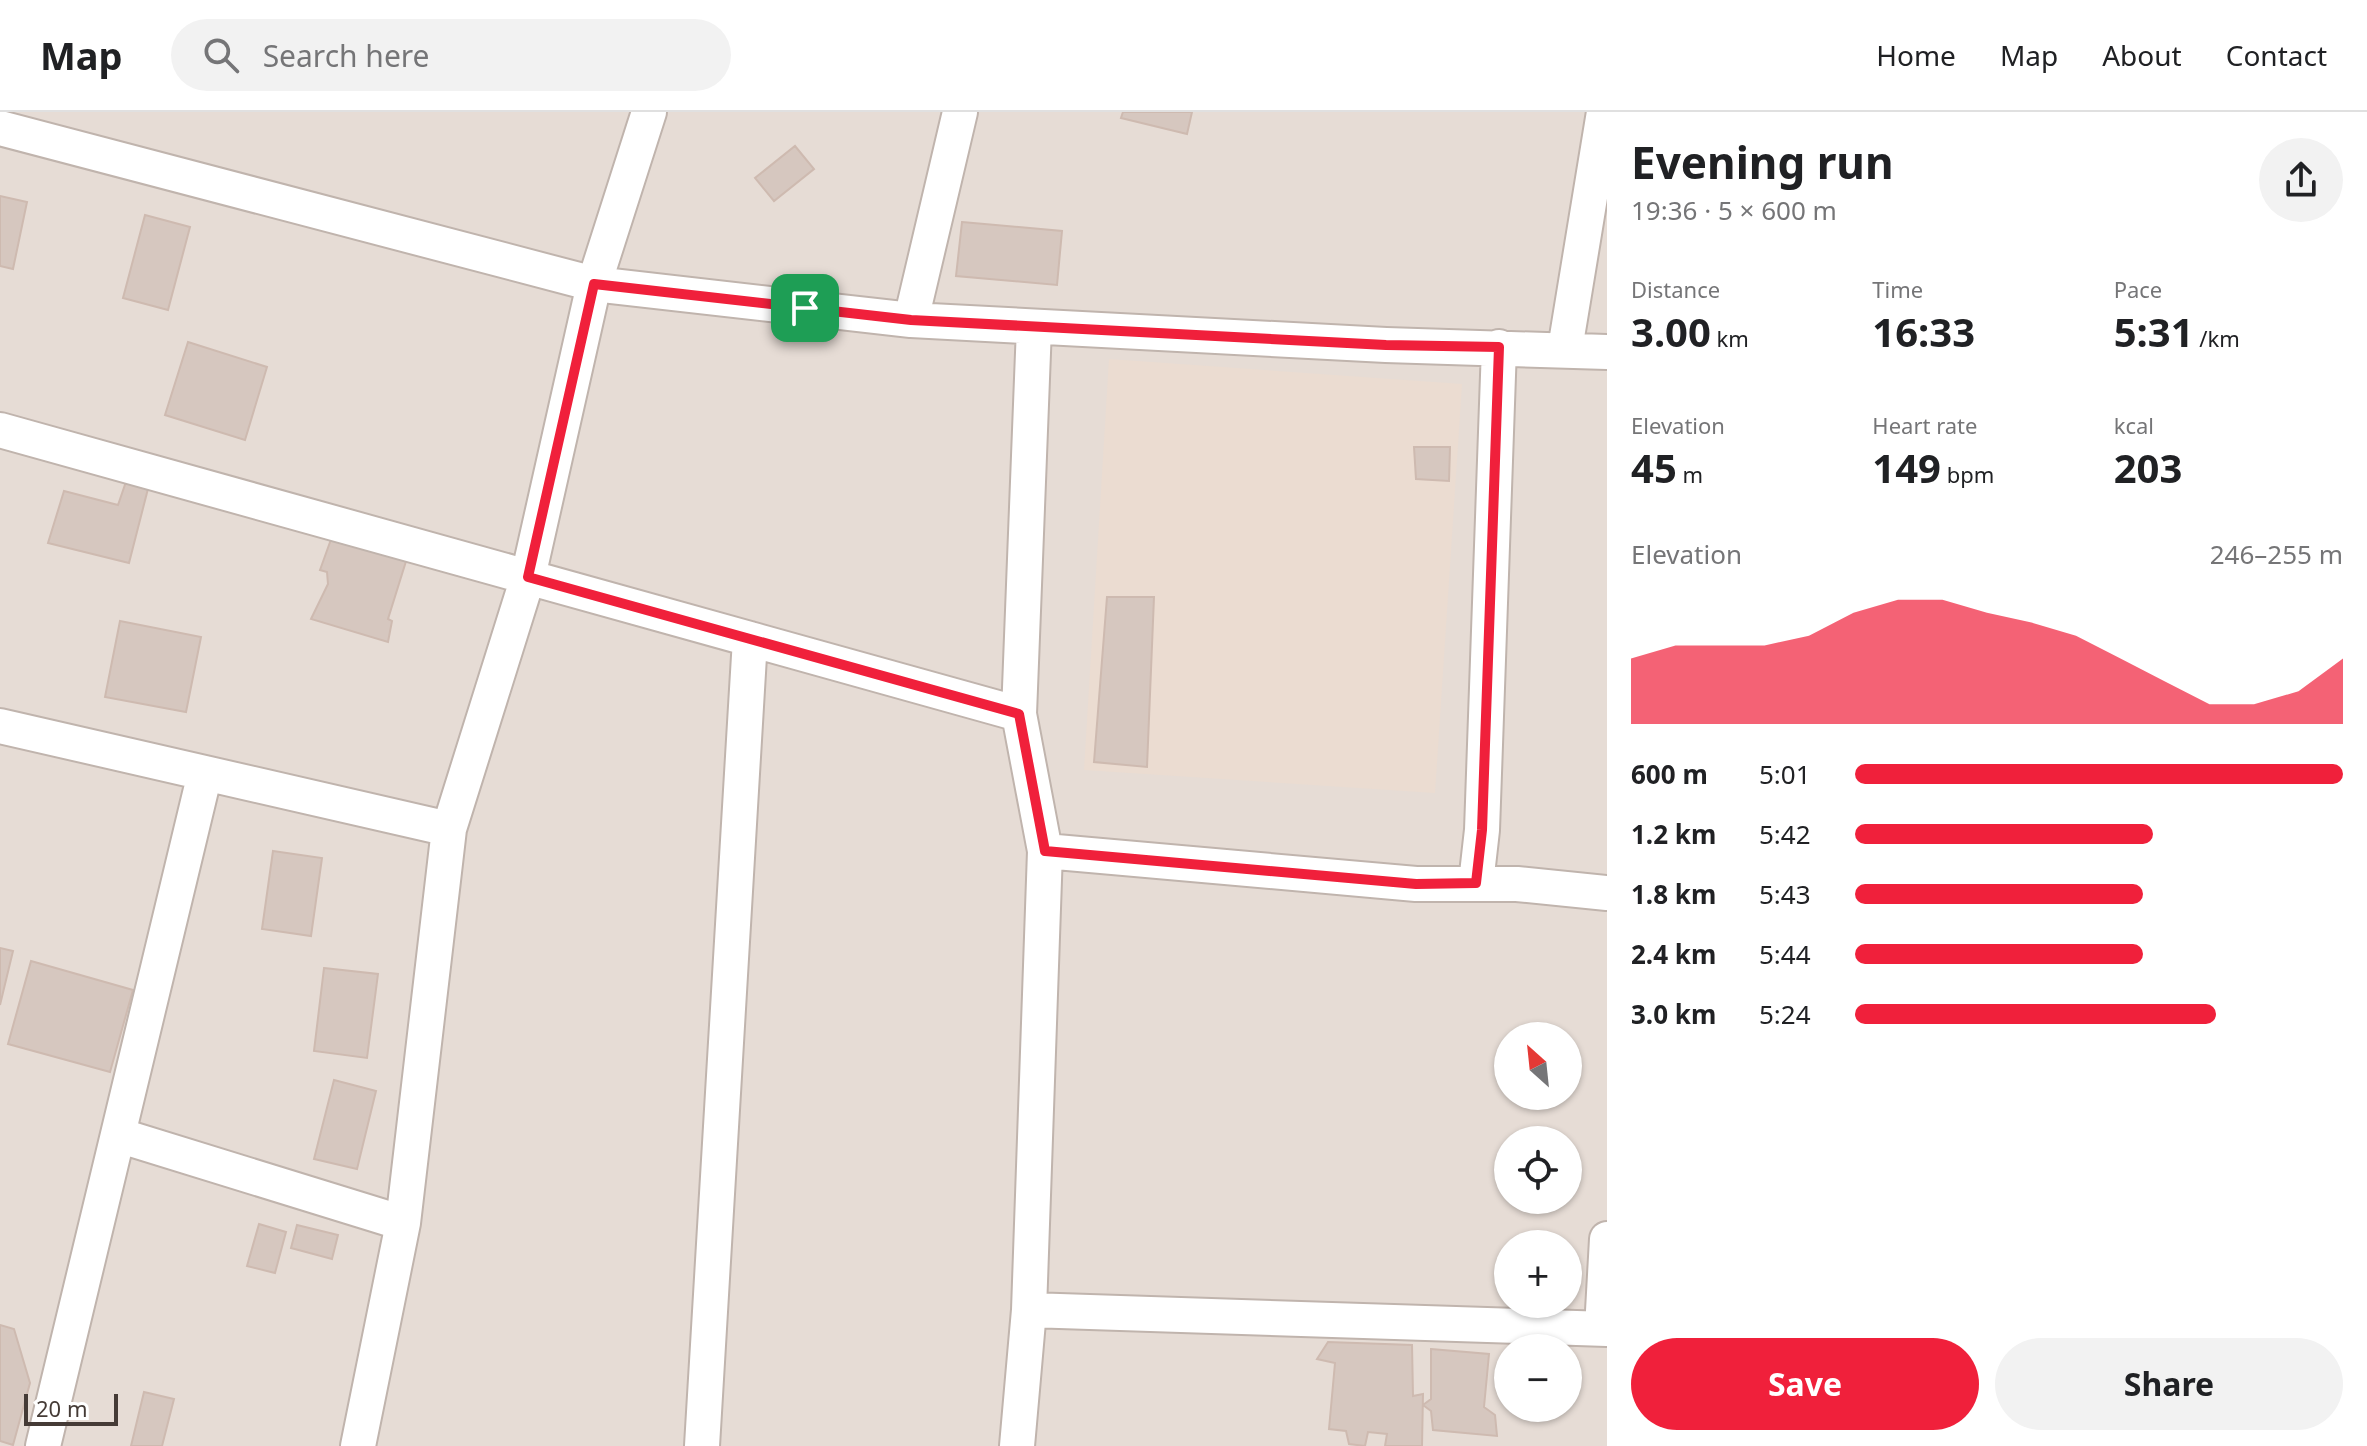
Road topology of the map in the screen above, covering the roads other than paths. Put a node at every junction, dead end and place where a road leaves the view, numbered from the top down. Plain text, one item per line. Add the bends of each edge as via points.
1 (649, 112) edge
2 (960, 112) edge
3 (1604, 112) edge
4 (0, 128) edge
5 (594, 284) junction
6 (911, 320) junction
7 (1034, 327) junction
8 (1499, 347) junction
9 (1565, 349) junction
10 (1607, 352) edge
11 (0, 430) edge
12 (528, 577) junction
13 (750, 639) junction
14 (1019, 714) junction
15 (0, 726) edge
16 (205, 773) junction
17 (449, 829) junction
18 (1045, 851) junction
19 (1476, 883) junction
20 (1607, 893) edge
21 (118, 1135) junction
22 (403, 1223) junction
23 (1607, 1239) edge
24 (1029, 1310) junction
25 (1605, 1329) edge
26 (43, 1446) edge
27 (358, 1446) edge
28 (702, 1446) edge
29 (1017, 1446) edge

1 - 5 street
2 - 6 street
3 - 9 street
4 - 5 street
5 - 6 street
5 - 12 street
6 - 7 street
7 - 8 street
7 - 14 street
8 - 9 street
8 - 19 street
9 - 10 street
11 - 12 street
12 - 13 street
12 - 17 street
13 - 14 street
13 - 28 street
14 - 18 street
15 - 16 street
16 - 17 street
16 - 21 street
17 - 22 street
18 - 19 street via 1416,884
18 - 24 street
19 - 20 street
21 - 22 street
21 - 26 street
22 - 27 street
23 - 25 street
24 - 25 street
24 - 29 street

